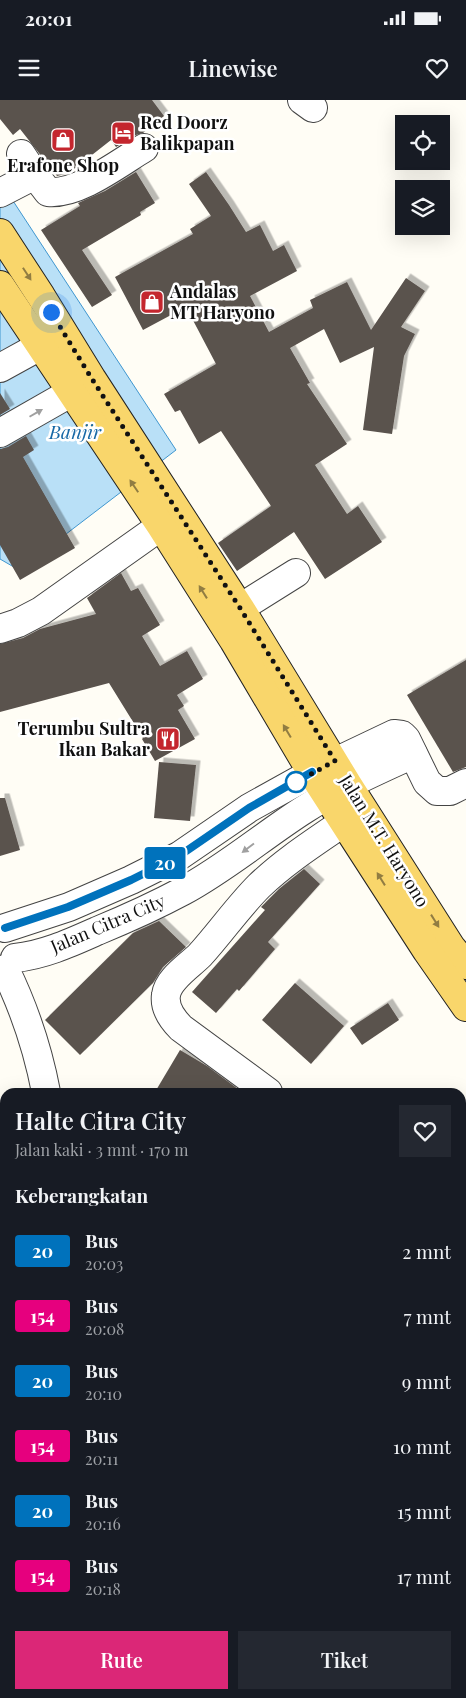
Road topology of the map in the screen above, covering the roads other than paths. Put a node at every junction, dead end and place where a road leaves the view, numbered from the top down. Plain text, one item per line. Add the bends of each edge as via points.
1 (144, 148) dead end
2 (0, 193) edge
3 (0, 234) edge
4 (0, 285) edge
5 (7, 311) edge
6 (40, 346) junction
7 (0, 368) edge
8 (72, 392) junction
9 (0, 433) edge
10 (161, 526) junction
11 (296, 573) dead end
12 (240, 608) junction
13 (0, 629) edge
14 (413, 754) junction
15 (323, 767) junction
16 (466, 783) edge
17 (338, 791) junction
18 (267, 798) junction
19 (344, 822) junction
20 (282, 824) junction
21 (2, 927) edge
22 (466, 965) edge
23 (7, 966) edge
24 (466, 1007) edge
25 (45, 1088) edge
26 (262, 1088) edge

1 - 2 street via 82,186 57,193 48,192 28,164
3 -> 12 main road, Jalan M.T. Haryono
4 - 5 main road, Jalan M.T. Haryono
5 - 6 main road, Jalan M.T. Haryono
6 - 7 street
6 - 8 main road, Jalan M.T. Haryono
9 -> 8 street
10 -> 8 main road, Jalan M.T. Haryono
10 - 13 street via 42,611
15 -> 10 main road, Jalan M.T. Haryono via 234,641
11 - 12 street
12 - 15 main road, Jalan M.T. Haryono
14 - 15 street, Jalan Citra City via 402,735 394,734
14 - 16 street via 427,782 437,791 450,791
14 - 17 street, Jalan Citra City
15 - 17 main road, Jalan M.T. Haryono
15 - 18 street, Jalan Citra City
17 - 19 main road, Jalan M.T. Haryono
17 - 20 street, Jalan Citra City
17 -> 22 main road, Jalan M.T. Haryono
18 - 20 street
18 - 21 street, Jalan Citra City via 179,856 131,880 68,907
24 -> 19 main road, Jalan M.T. Haryono via 426,951
19 - 26 street via 296,854 258,887 167,990 166,1003 173,1020 192,1038
20 -> 23 street, Jalan Citra City via 184,891 56,949
21 - 23 street via 13,936 16,944
23 - 25 street

